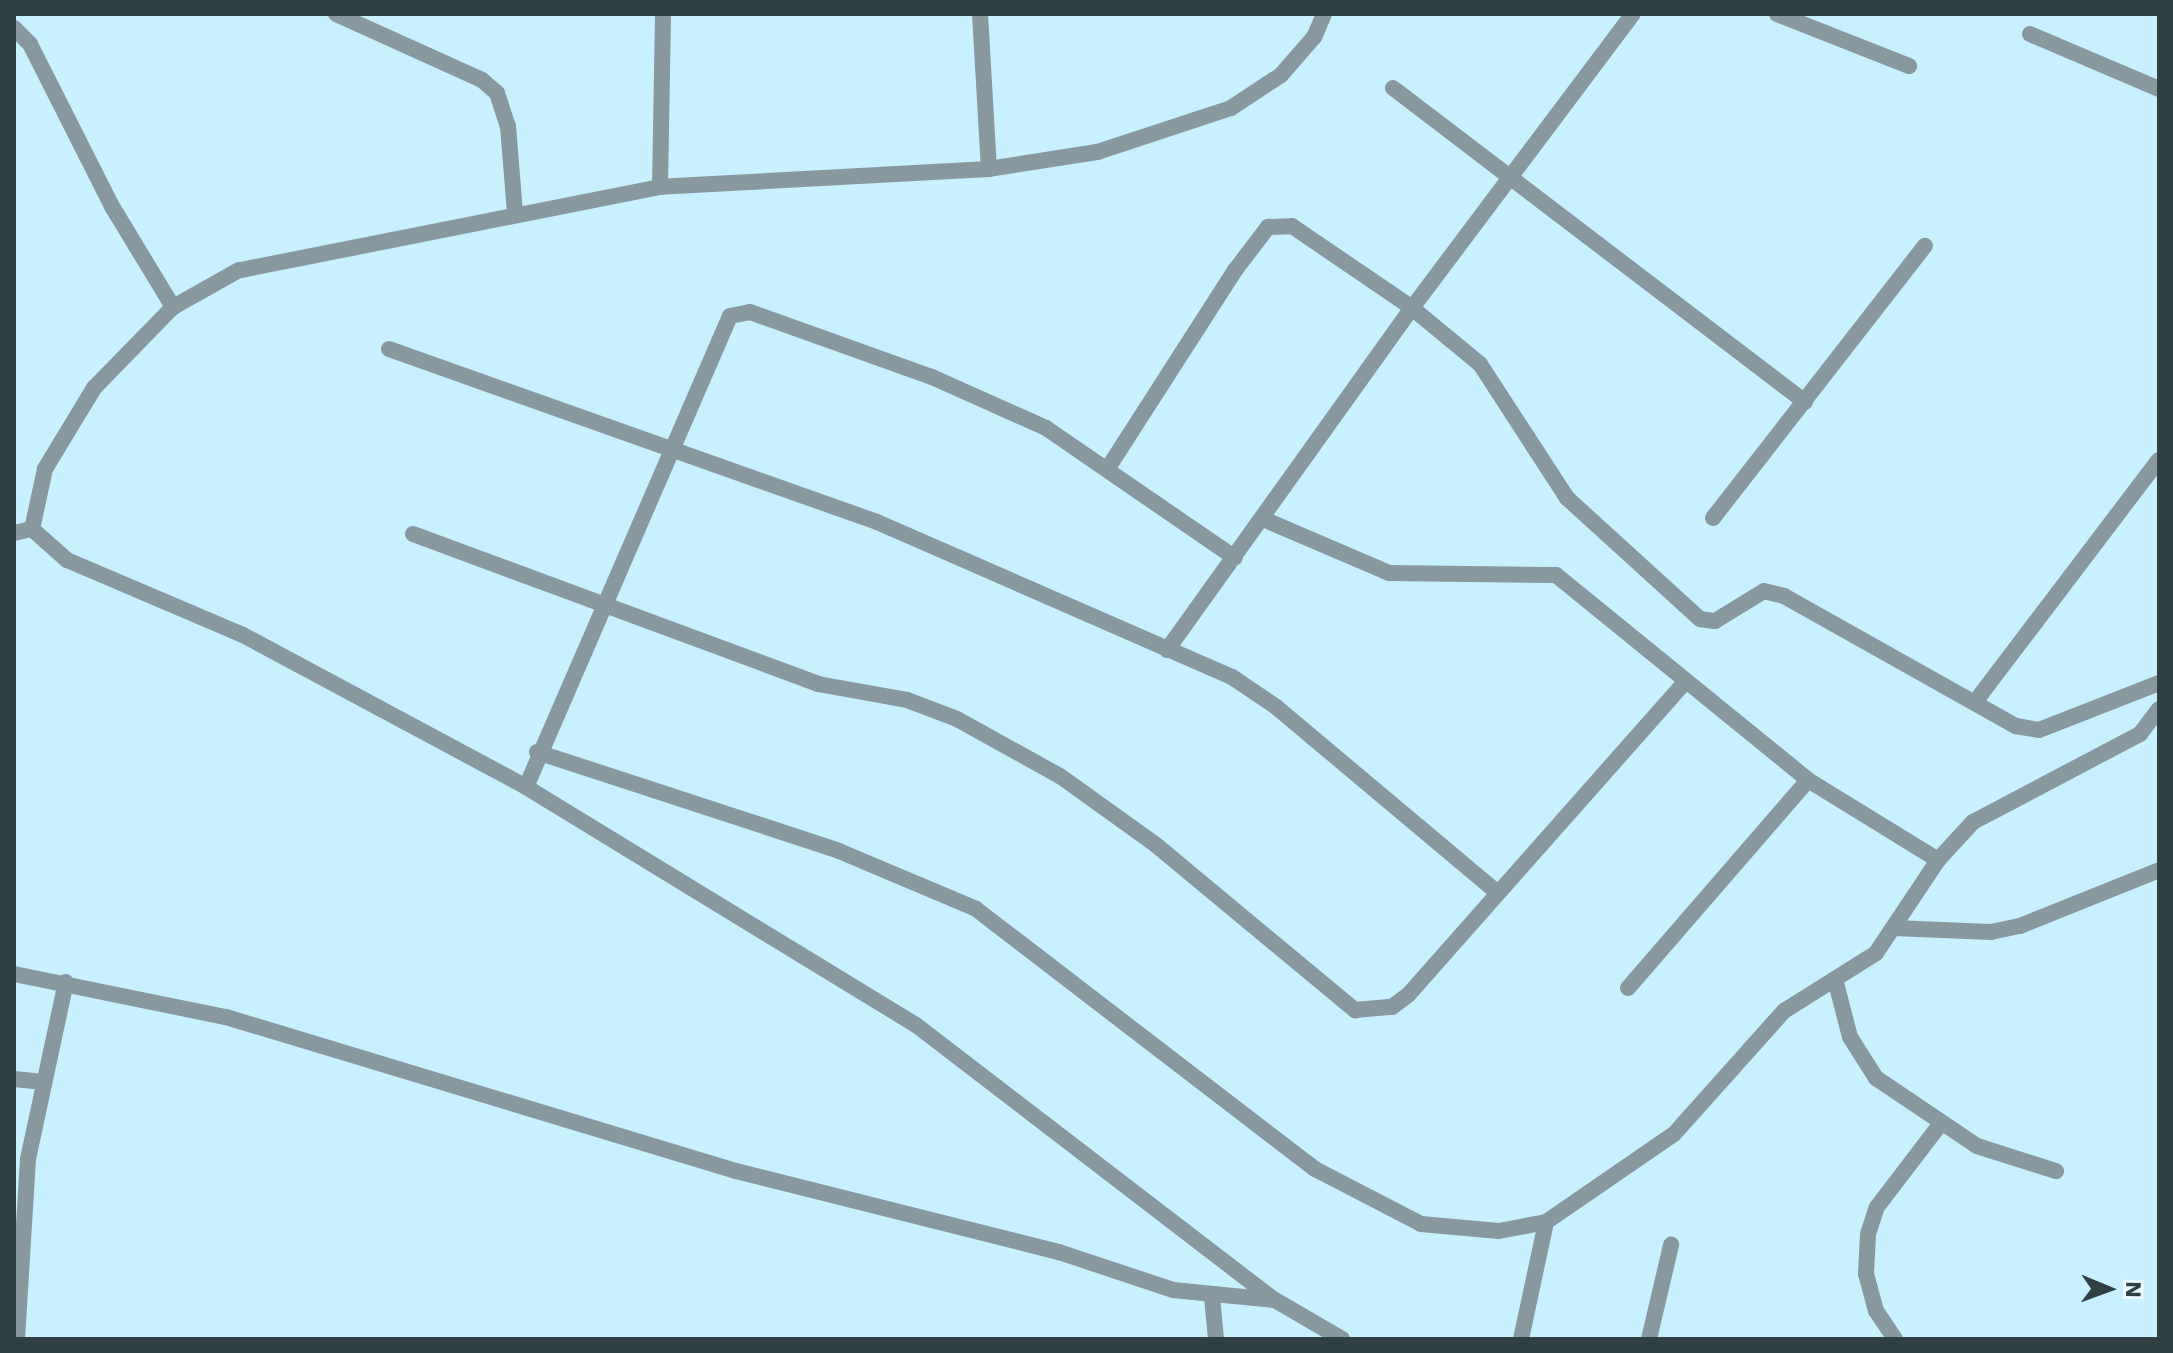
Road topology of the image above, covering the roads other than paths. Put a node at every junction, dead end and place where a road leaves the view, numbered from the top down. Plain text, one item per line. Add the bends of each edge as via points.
1 (336, 14) edge
2 (663, 14) edge
3 (980, 14) edge
4 (1324, 14) edge
5 (1633, 14) edge
6 (1777, 14) edge
7 (14, 28) edge
8 (2030, 34) dead end
9 (1909, 66) dead end
10 (1393, 88) dead end
11 (2159, 89) edge
12 (989, 169) junction
13 (1515, 175) junction
14 (660, 187) junction
15 (515, 213) junction
16 (1925, 246) dead end
17 (173, 307) junction
18 (1412, 308) junction
19 (389, 349) dead end
20 (1805, 402) junction
21 (669, 449) junction
22 (2159, 460) edge
23 (1108, 468) junction
24 (1713, 518) dead end
25 (1263, 519) junction
26 (32, 529) junction
27 (14, 533) edge
28 (413, 534) dead end
29 (1235, 558) junction
30 (602, 604) junction
31 (1167, 650) junction
32 (1684, 683) junction
33 (2159, 683) edge
34 (1975, 702) junction
35 (2159, 709) edge
36 (537, 752) junction
37 (1808, 780) junction
38 (526, 787) junction
39 (1938, 860) junction
40 (2159, 870) edge
41 (1497, 892) junction
42 (1893, 928) junction
43 (14, 974) edge
44 (1835, 979) junction
45 (66, 982) junction
46 (1628, 988) dead end
47 (14, 1079) edge
48 (41, 1082) junction
49 (1939, 1126) junction
50 (2056, 1171) dead end
51 (1546, 1222) junction
52 (1671, 1245) dead end
53 (1212, 1297) junction
54 (1275, 1300) junction
55 (17, 1339) edge
56 (1216, 1339) edge
57 (1342, 1339) edge
58 (1521, 1339) edge
59 (1649, 1339) edge
60 (1895, 1339) edge

1 - 15 street via 482,80 497,93 508,126
2 - 14 street
3 - 12 street
4 - 12 street via 1314,37 1281,75 1231,108 1097,152
5 - 13 street
6 - 9 street
7 - 17 street via 38,58 113,208
8 - 11 street
10 - 13 street
12 - 14 street
13 - 18 street
13 - 20 street
14 - 15 street
15 - 17 street via 239,270
16 - 20 street
17 - 26 street via 94,388 64,433 45,469
18 - 23 street via 1292,226 1268,227
18 - 25 street
18 - 34 street via 1497,385 1567,498 1700,619 1715,621 1764,591 1784,596
19 - 21 street
20 - 24 street
21 - 23 street via 719,332 730,316 750,312 932,377 1046,428
21 - 30 street
21 - 31 street via 877,522
22 - 34 street
23 - 29 street
25 - 29 street
25 - 32 street via 1389,573 1556,575
26 - 27 street
26 - 38 street via 67,560 243,635
28 - 30 street
29 - 31 street
30 - 36 street
30 - 41 street via 818,684 907,700 957,719 1060,776 1156,845 1355,1010 1392,1007 1409,994
31 - 41 street via 1232,677 1275,706
32 - 37 street
32 - 41 street
33 - 34 street via 2039,730 2016,726
35 - 39 street via 2140,734 1991,809
36 - 38 street
36 - 51 street via 839,851 976,909 1235,1111 1370,1201 1421,1224 1462,1232
37 - 39 street
37 - 46 street
38 - 54 street via 916,1025
39 - 42 street
40 - 42 street via 2020,926 1991,932
42 - 44 street via 1876,953
43 - 45 street
44 - 49 street via 1859,1058
44 - 51 street via 1784,1011 1674,1134
45 - 48 street
45 - 53 street via 226,1017 736,1171
47 - 48 street
48 - 55 street via 28,1159
49 - 50 street via 1977,1146
49 - 60 street via 1877,1207 1868,1234 1866,1274 1876,1311
51 - 58 street
52 - 59 street
53 - 54 street
53 - 56 street
54 - 57 street

